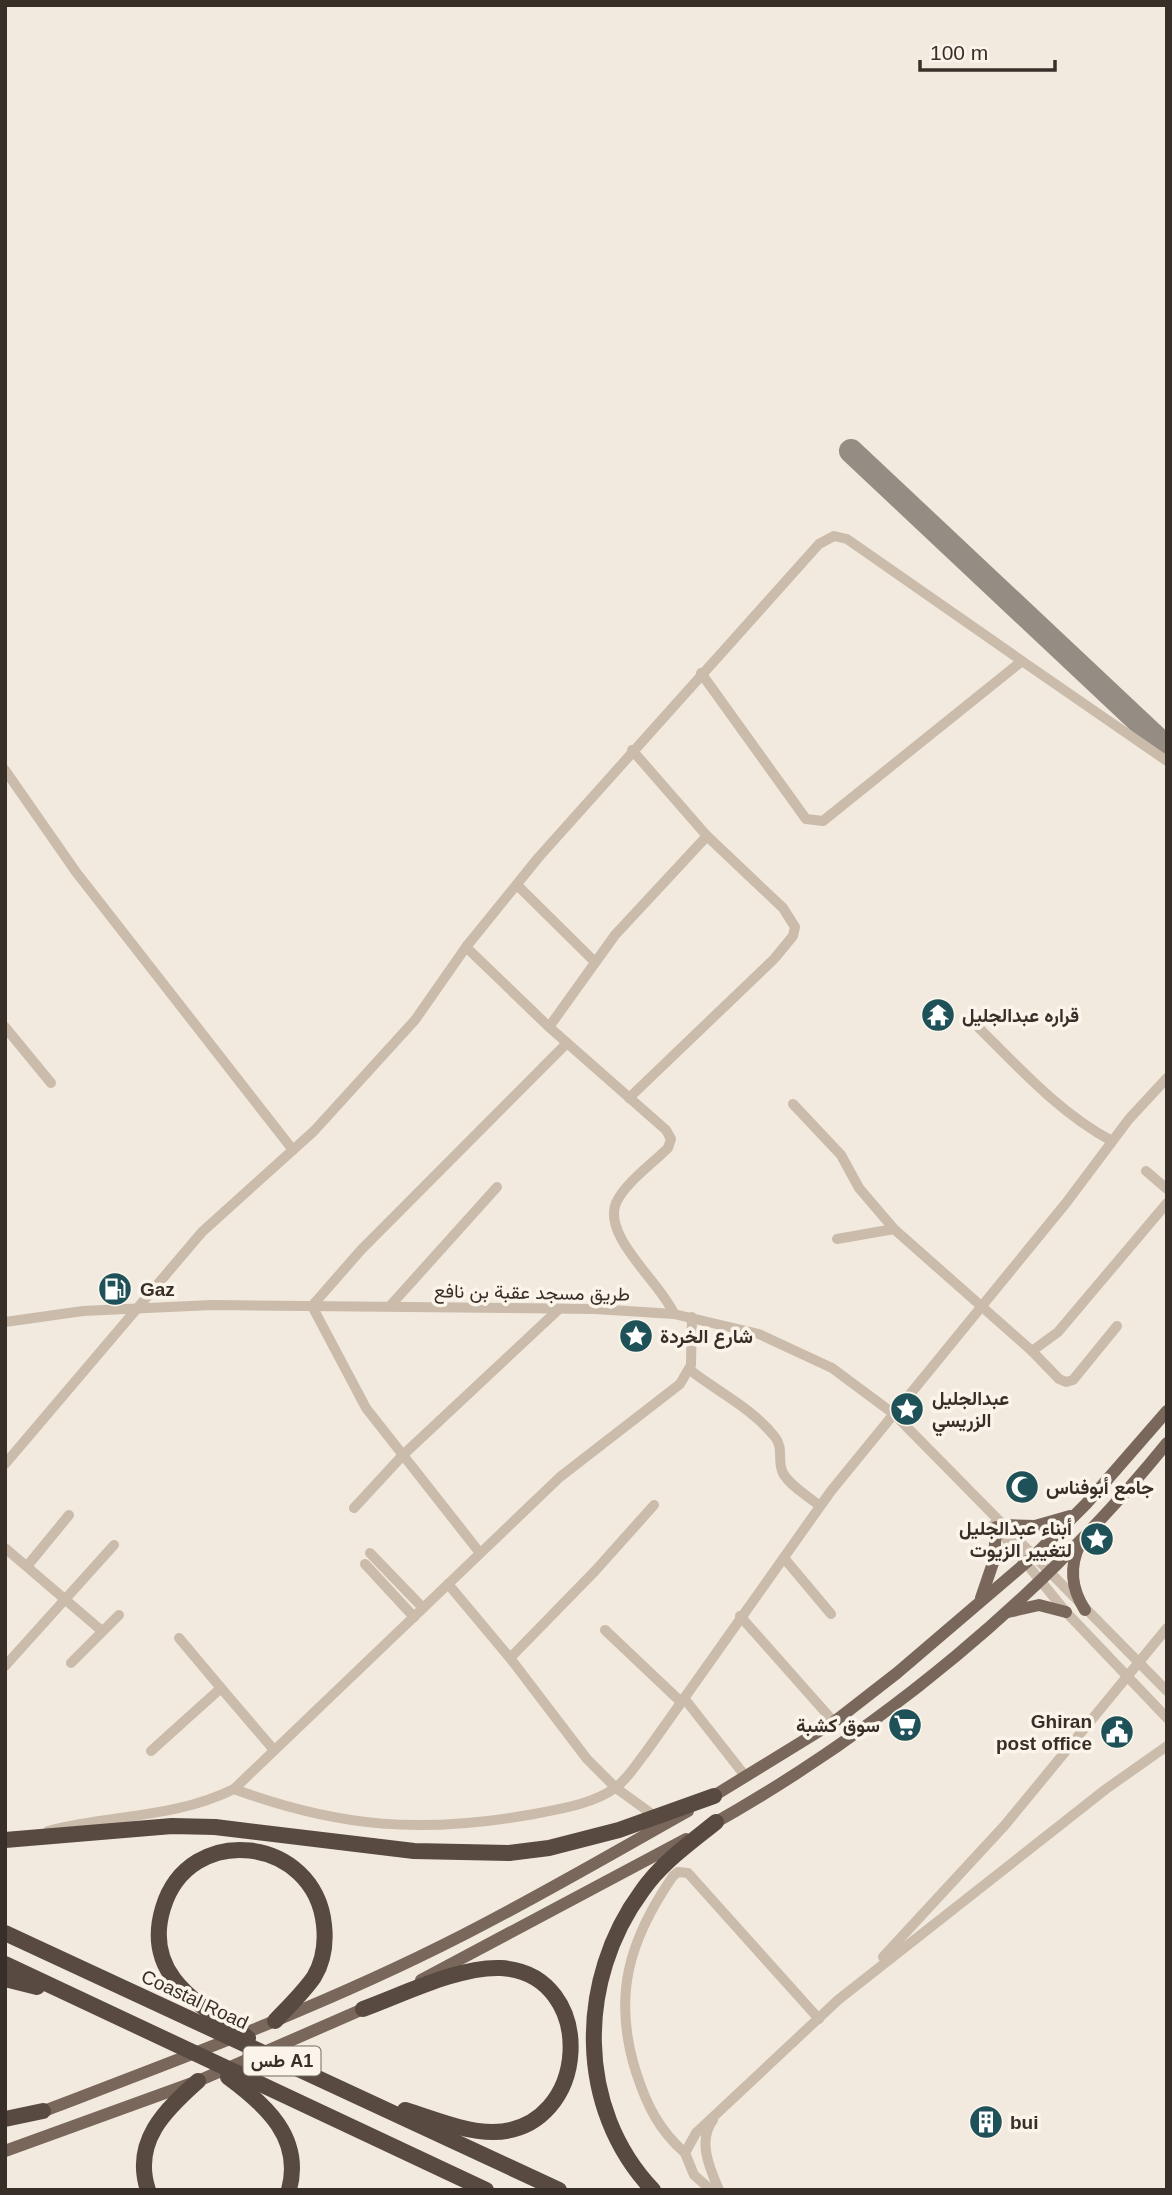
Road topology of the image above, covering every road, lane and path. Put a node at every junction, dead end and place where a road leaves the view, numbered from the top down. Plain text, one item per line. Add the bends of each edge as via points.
1 (1022, 662) junction
2 (701, 673) junction
3 (632, 750) junction
4 (1167, 761) edge
5 (5, 770) edge
6 (707, 836) junction
7 (517, 885) junction
8 (466, 947) junction
9 (596, 962) junction
10 (5, 1027) edge
11 (549, 1027) junction
12 (979, 1028) dead end
13 (567, 1044) junction
14 (1167, 1077) edge
15 (51, 1083) dead end
16 (629, 1098) junction
17 (793, 1104) dead end
18 (1112, 1141) junction
19 (293, 1150) junction
20 (1146, 1171) dead end
21 (497, 1187) dead end
22 (1167, 1189) edge
23 (1167, 1203) edge
24 (894, 1229) junction
25 (837, 1238) dead end
26 (312, 1306) junction
27 (390, 1306) junction
28 (141, 1307) junction
29 (980, 1308) junction
30 (559, 1309) junction
31 (674, 1314) junction
32 (692, 1317) junction
33 (5, 1322) edge
34 (1117, 1326) dead end
35 (1032, 1351) junction
36 (690, 1370) junction
37 (1167, 1411) edge
38 (894, 1414) junction
39 (1167, 1443) edge
40 (403, 1455) junction
41 (5, 1464) edge
42 (654, 1505) dead end
43 (820, 1506) junction
44 (354, 1508) dead end
45 (69, 1515) dead end
46 (1074, 1515) junction
47 (997, 1522) junction
48 (1085, 1536) junction
49 (114, 1545) dead end
50 (5, 1548) edge
51 (370, 1553) dead end
52 (480, 1553) junction
53 (1035, 1555) junction
54 (784, 1558) junction
55 (365, 1564) dead end
56 (1025, 1565) junction
57 (28, 1566) junction
58 (1048, 1570) junction
59 (1038, 1580) junction
60 (448, 1584) junction
61 (64, 1597) junction
62 (980, 1601) junction
63 (423, 1608) junction
64 (1085, 1610) junction
65 (1066, 1612) junction
66 (831, 1614) dead end
67 (119, 1615) dead end
68 (740, 1616) junction
69 (414, 1617) junction
70 (999, 1617) junction
71 (1167, 1628) edge
72 (605, 1630) dead end
73 (102, 1631) junction
74 (179, 1638) dead end
75 (510, 1658) junction
76 (1139, 1660) junction
77 (71, 1663) dead end
78 (5, 1666) edge
79 (1126, 1675) junction
80 (221, 1688) junction
81 (1167, 1691) edge
82 (683, 1700) junction
83 (1167, 1718) edge
84 (834, 1722) junction
85 (1167, 1746) edge
86 (274, 1750) junction
87 (151, 1751) dead end
88 (746, 1777) junction
89 (616, 1788) junction
90 (234, 1789) junction
91 (714, 1796) junction
92 (656, 1817) junction
93 (716, 1822) junction
94 (23, 1838) junction
95 (5, 1840) edge
96 (5, 1933) edge
97 (5, 1964) edge
98 (5, 1979) edge
99 (838, 2000) junction
100 (92, 2004) junction
101 (363, 2009) junction
102 (819, 2019) junction
103 (269, 2023) junction
104 (204, 2058) junction
105 (285, 2063) junction
106 (198, 2081) junction
107 (347, 2093) junction
108 (43, 2111) junction
109 (719, 2112) junction
110 (5, 2119) edge
111 (5, 2126) edge
112 (5, 2151) edge
113 (685, 2153) junction
114 (148, 2190) edge
115 (289, 2190) edge
116 (486, 2190) edge
117 (559, 2190) edge
118 (653, 2190) edge
119 (711, 2190) edge
120 (719, 2190) edge

1 - 2 street via 847,539 834,536 820,544
1 - 2 street via 823,821 816,822 806,819
1 - 4 street
2 - 3 street
3 - 6 street
3 - 7 street
5 - 19 street via 76,872
6 - 9 street via 615,935
6 - 16 street via 783,908 794,927 793,936
7 - 8 street
7 - 9 street
8 - 11 street
8 - 19 street via 415,1020
9 - 11 street
10 - 15 street
11 - 13 street
12 - 18 street via 1052,1098
13 - 16 street
13 - 26 street via 361,1250
14 - 18 street
16 - 31 street via 671,1139 621,1196 614,1223
17 - 24 street via 841,1155 859,1188
18 - 29 street
19 - 28 street via 215,1219 170,1267
20 - 22 street
21 - 27 street
23 - 35 street via 1058,1332
24 - 25 street
24 - 29 street
26 - 27 street, طريق مسجد عقبة بن نافع
26 - 28 street, طريق مسجد عقبة بن نافع
26 - 40 street via 366,1408
27 - 30 street, طريق مسجد عقبة بن نافع
28 - 33 street, طريق مسجد عقبة بن نافع
28 - 41 street
29 - 35 street
29 - 38 street
30 - 31 street, طريق مسجد عقبة بن نافع
30 - 40 street
31 - 32 street, طريق مسجد عقبة بن نافع
32 - 36 street
32 - 38 street, طريق مسجد عقبة بن نافع via 786,1344 851,1380
34 - 35 street via 1070,1382 1059,1379
36 - 43 street via 735,1400 773,1434 784,1474
36 - 52 street via 680,1384 560,1477
37 - 46 main road
38 - 43 street
38 - 47 street, طريق مسجد عقبة بن نافع
39 - 48 main road
40 - 44 street
40 - 52 street
42 - 75 street
43 - 54 street
45 - 57 street
46 - 47 main road via 1035,1525
46 - 53 main road
47 - 53 street, طريق مسجد عقبة بن نافع
47 - 56 street, طريق مسجد عقبة بن نافع
47 - 62 main road via 992,1570
48 - 58 main road
48 - 64 main road via 1075,1556 1072,1578
49 - 61 street
50 - 57 street
51 - 63 street
52 - 60 street
53 - 56 main road
53 - 58 street, طريق مسجد عقبة بن نافع
54 - 66 street
54 - 68 street
55 - 69 street
56 - 59 street, طريق مسجد عقبة بن نافع
56 - 62 main road
57 - 61 street
58 - 59 main road
58 - 64 street, طريق مسجد عقبة بن نافع
59 - 65 street, طريق مسجد عقبة بن نافع
59 - 70 main road
60 - 63 street
60 - 75 street
61 - 73 street
61 - 78 street
62 - 84 main road
63 - 69 street
64 - 76 street, طريق مسجد عقبة بن نافع
65 - 70 main road via 1032,1605
65 - 79 street, طريق مسجد عقبة بن نافع
67 - 73 street
68 - 82 street
68 - 84 street
69 - 86 street
70 - 93 main road via 856,1732
71 - 76 street
72 - 82 street
73 - 77 street
74 - 80 street
75 - 89 street via 587,1759
76 - 79 street
76 - 81 street, طريق مسجد عقبة بن نافع
79 - 83 street, طريق مسجد عقبة بن نافع
79 - 99 street via 1005,1825
80 - 86 street
80 - 87 street
82 - 88 street
82 - 89 street
84 - 88 main road
85 - 99 street
86 - 90 street
88 - 91 main road
89 - 90 street via 549,1811 493,1821 414,1826 331,1819
89 - 92 street
90 - 94 street via 172,1812 98,1821
91 - 92 highway
91 - 103 main road via 461,1936
92 - 94 highway via 549,1848 509,1853 414,1851 215,1826
93 - 101 main road
93 - 118 highway via 642,1889 622,1921 597,1984 594,2059 601,2099 635,2171
94 - 95 highway
96 - 105 highway, Coastal Road / طس A1
97 - 100 highway, طس A1
98 - 100 highway
99 - 102 street
100 - 104 highway, طس A1
101 - 106 main road
101 - 107 highway via 478,1970 519,1972 542,1984 568,2021 570,2068 563,2087 536,2118 492,2132
102 - 109 street
102 - 113 street via 688,1873 673,1876 647,1914 632,1954 624,1990 625,2017 628,2045 642,2089 663,2134
103 - 105 highway via 314,1976 324,1946 323,1911 302,1875 284,1860 240,1849 218,1852 199,1861 174,1883 160,1916 160,1955 169,1975 198,2005
103 - 108 main road
104 - 115 highway via 257,2100 285,2134 292,2155
104 - 116 highway, طس A1
105 - 107 highway, Coastal Road / طس A1
106 - 112 main road
106 - 114 highway via 158,2119 150,2133 144,2167
107 - 117 highway, Coastal Road / طس A1
108 - 110 highway
108 - 111 main road
109 - 113 street via 696,2133
109 - 120 street via 709,2125 706,2149
113 - 119 street via 694,2175

